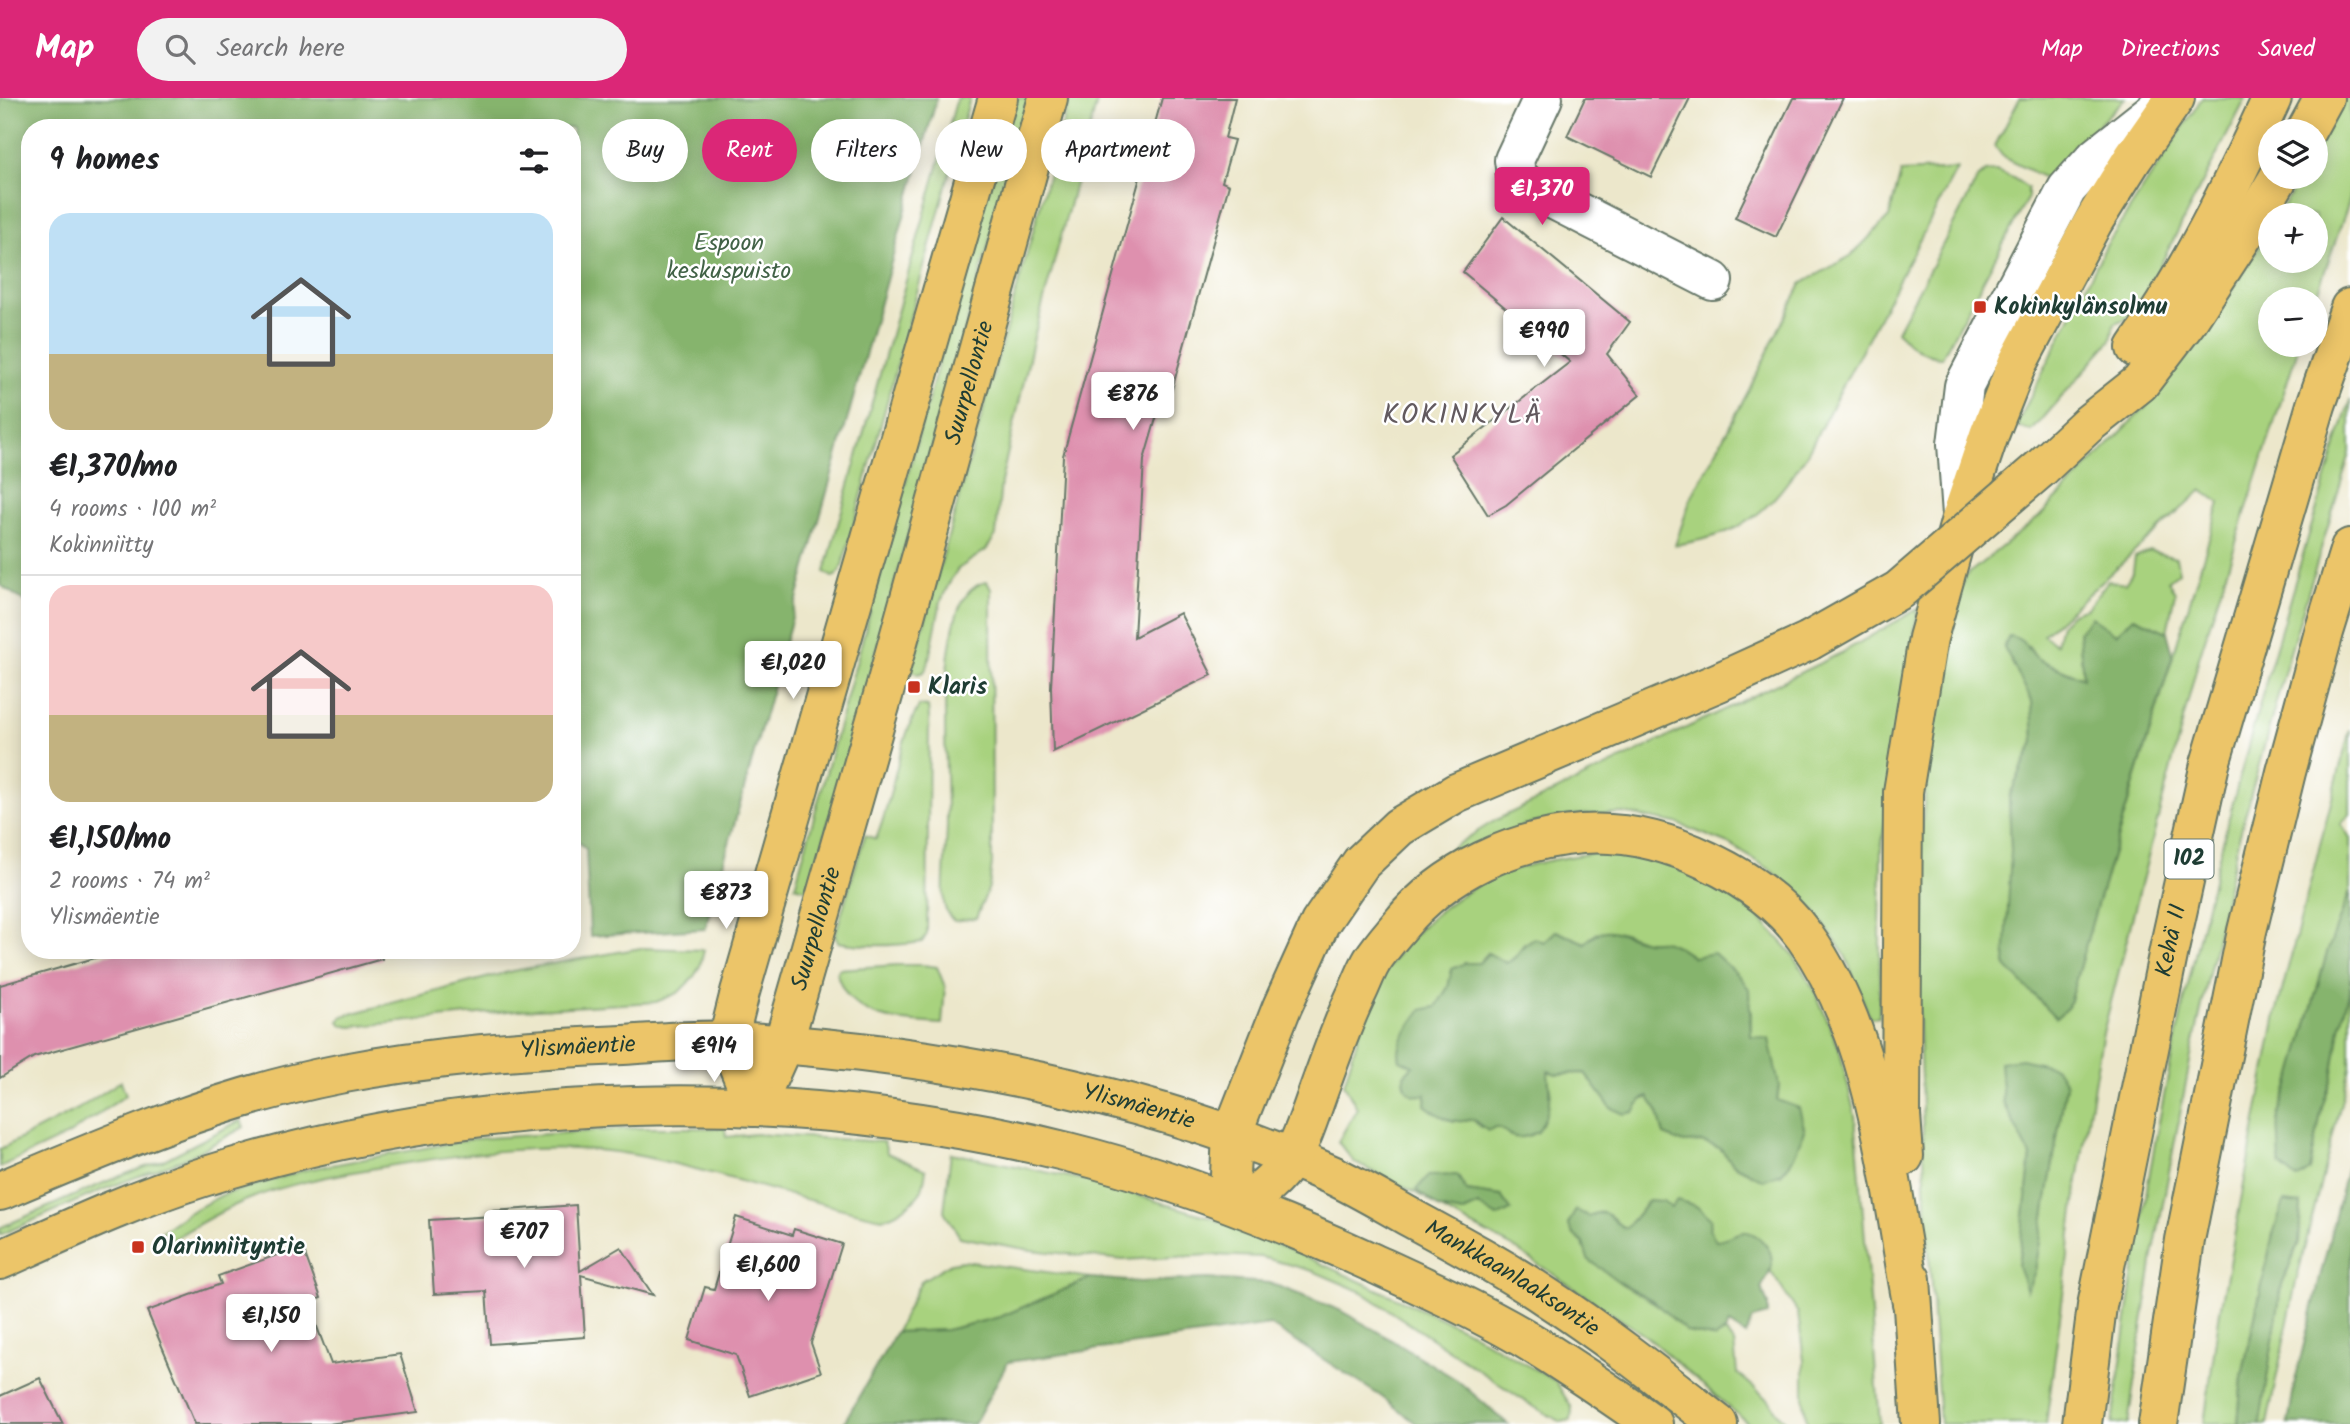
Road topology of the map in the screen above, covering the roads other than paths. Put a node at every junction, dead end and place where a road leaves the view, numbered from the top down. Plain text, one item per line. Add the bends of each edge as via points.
1 (998, 98) edge
2 (1048, 98) edge
3 (1543, 98) edge
4 (2173, 98) edge
5 (2272, 98) edge
6 (2325, 98) edge
7 (2312, 119) edge
8 (2272, 189) edge
9 (1713, 281) dead end
10 (2350, 307) edge
11 (2087, 425) junction
12 (2350, 548) edge
13 (728, 1040) junction
14 (783, 1045) junction
15 (755, 1107) junction
16 (1232, 1133) junction
17 (1292, 1157) junction
18 (0, 1191) edge
19 (1239, 1206) junction
20 (0, 1260) edge
21 (1912, 1303) junction
22 (1653, 1424) edge
23 (1718, 1424) edge
24 (1921, 1424) edge
25 (2082, 1424) edge
26 (2158, 1424) edge

1 - 13 main road, Suurpellontie
2 - 14 main road, Suurpellontie
3 - 9 street via 1514,160 1516,174 1527,186
4 - 21 main road via 2093,222 2017,364 1962,515 1928,638 1903,792 1901,1115
5 - 11 main road via 2223,205 2166,305
6 - 7 main road
8 - 11 main road via 2181,330 2140,383
10 - 25 main road, Kehä II / 102 via 2316,405 2210,764 2096,1306
11 - 16 main road, bridge via 1899,590 1809,641 1457,793 1399,827 1361,863 1320,923
12 - 26 main road via 2286,772 2247,931 2185,1241
13 - 14 main road, Ylismäentie
13 - 15 main road
13 - 18 main road, Ylismäentie via 551,1048 421,1060 335,1075 142,1130
14 - 15 main road, Suurpellontie
14 - 16 main road, Ylismäentie via 974,1069 1081,1091
15 - 19 main road via 876,1118 1068,1152
15 - 20 main road via 518,1112 328,1144 202,1177 105,1213
16 - 17 main road, Ylismäentie
16 - 19 main road via 1230,1175
17 - 19 main road via 1265,1189
17 - 21 main road via 1371,962 1403,920 1436,890 1507,849 1554,836 1642,837 1728,870 1769,898 1804,935 1830,979 1856,1034 1880,1125
17 - 23 main road, Mankkaanlaaksontie via 1362,1191 1548,1297
19 - 22 main road, Mankkaanlaaksontie via 1439,1293 1520,1336
21 - 24 main road

